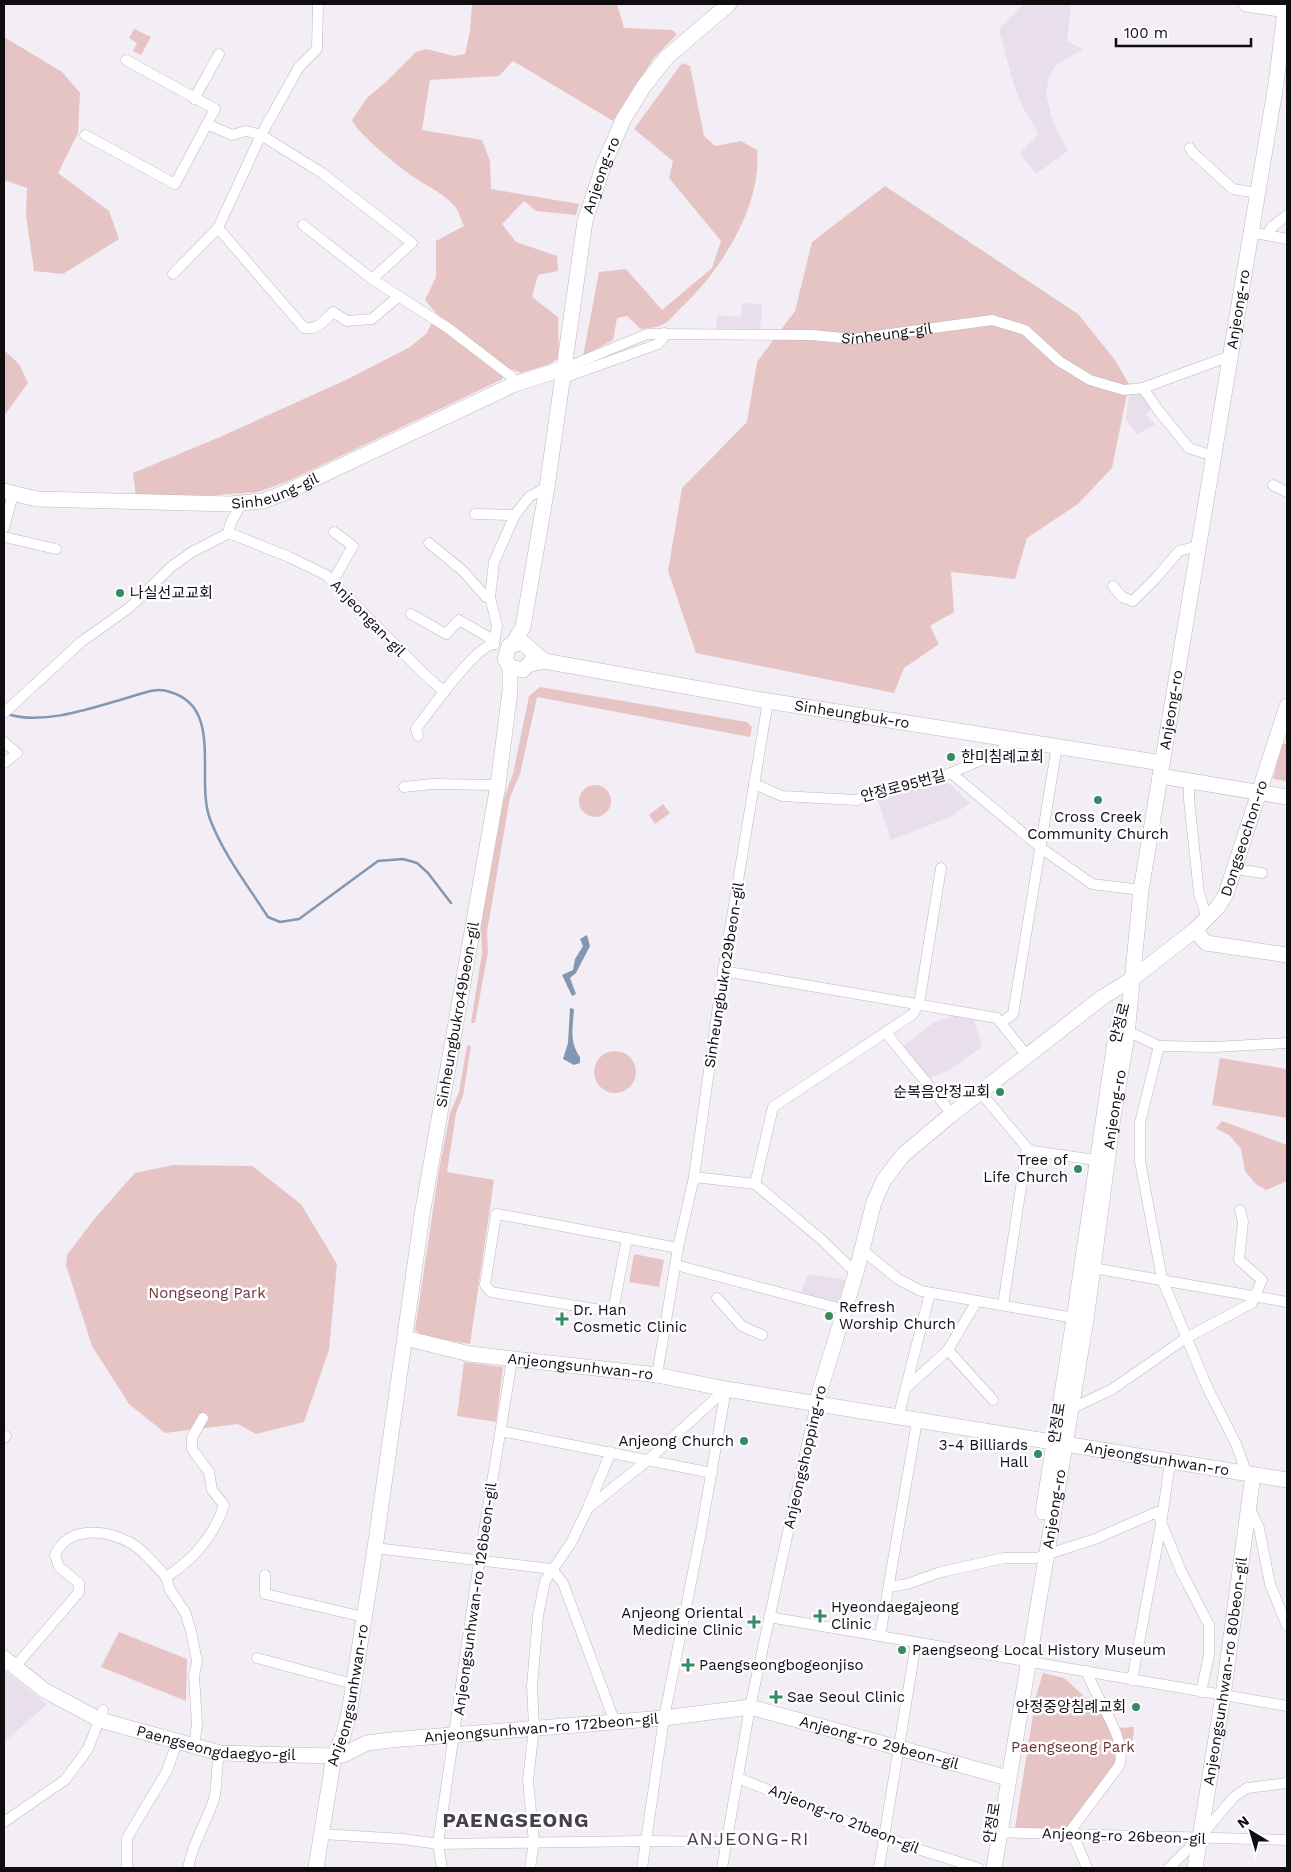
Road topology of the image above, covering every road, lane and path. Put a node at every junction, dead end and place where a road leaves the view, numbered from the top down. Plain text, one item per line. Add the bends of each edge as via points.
1 (318, 4) edge
2 (729, 4) edge
3 (1246, 4) edge
4 (1286, 8) edge
5 (219, 54) dead end
6 (126, 60) dead end
7 (1282, 85) edge
8 (194, 98) junction
9 (207, 124) junction
10 (85, 135) dead end
11 (261, 135) junction
12 (1190, 148) dead end
13 (1258, 193) junction
14 (1287, 215) edge
15 (303, 225) dead end
16 (218, 228) junction
17 (1251, 232) junction
18 (1267, 235) junction
19 (1287, 239) edge
20 (173, 274) dead end
21 (372, 279) junction
22 (399, 296) junction
23 (1230, 356) junction
24 (563, 378) junction
25 (515, 384) junction
26 (1143, 388) junction
27 (1213, 456) junction
28 (1273, 485) dead end
29 (547, 487) junction
30 (1287, 492) edge
31 (8, 493) edge
32 (240, 504) junction
33 (475, 514) dead end
34 (516, 515) junction
35 (4, 528) edge
36 (334, 532) dead end
37 (229, 533) junction
38 (4, 537) edge
39 (429, 543) dead end
40 (1198, 546) junction
41 (56, 548) dead end
42 (333, 581) junction
43 (1114, 586) dead end
44 (490, 597) junction
45 (411, 614) dead end
46 (517, 654) junction
47 (446, 689) junction
48 (768, 701) junction
49 (1287, 706) edge
50 (6, 711) edge
51 (418, 736) dead end
52 (1282, 738) edge
53 (1016, 740) junction
54 (4, 742) edge
55 (1057, 746) junction
56 (4, 763) edge
57 (1161, 769) junction
58 (951, 773) junction
59 (1189, 781) junction
60 (754, 784) junction
61 (498, 785) junction
62 (404, 786) dead end
63 (1261, 793) junction
64 (1287, 797) edge
65 (1041, 848) junction
66 (941, 868) dead end
67 (1235, 870) junction
68 (1262, 873) dead end
69 (1141, 890) junction
70 (1207, 919) junction
71 (1195, 930) junction
72 (1287, 955) edge
73 (723, 971) junction
74 (1132, 979) junction
75 (919, 1004) junction
76 (1001, 1023) junction
77 (886, 1033) junction
78 (1127, 1035) junction
79 (1287, 1043) edge
80 (1159, 1046) junction
81 (1028, 1057) junction
82 (981, 1093) junction
83 (952, 1114) junction
84 (1027, 1148) junction
85 (1102, 1161) junction
86 (694, 1177) junction
87 (755, 1184) junction
88 (1240, 1210) dead end
89 (627, 1238) junction
90 (678, 1248) junction
91 (862, 1250) junction
92 (676, 1265) junction
93 (1086, 1266) junction
94 (856, 1273) junction
95 (1162, 1279) junction
96 (930, 1293) junction
97 (1255, 1296) junction
98 (717, 1298) dead end
99 (977, 1301) junction
100 (1287, 1302) edge
101 (1003, 1305) junction
102 (845, 1310) junction
103 (1080, 1319) junction
104 (762, 1335) dead end
105 (406, 1338) junction
106 (1186, 1338) junction
107 (948, 1350) junction
108 (512, 1360) junction
109 (657, 1375) junction
110 (906, 1388) junction
111 (726, 1389) junction
112 (993, 1400) dead end
113 (816, 1403) junction
114 (1065, 1410) junction
115 (203, 1418) dead end
116 (898, 1418) junction
117 (917, 1420) junction
118 (501, 1431) junction
119 (1060, 1442) junction
120 (611, 1452) junction
121 (648, 1460) junction
122 (1170, 1462) junction
123 (712, 1473) junction
124 (1250, 1475) junction
125 (1287, 1480) edge
126 (1249, 1506) junction
127 (588, 1508) junction
128 (1161, 1525) junction
129 (375, 1548) junction
130 (1041, 1555) junction
131 (479, 1561) junction
132 (552, 1569) junction
133 (265, 1575) dead end
134 (166, 1577) junction
135 (889, 1587) junction
136 (364, 1617) junction
137 (769, 1617) junction
138 (1287, 1626) edge
139 (880, 1636) junction
140 (916, 1643) junction
141 (4, 1645) edge
142 (257, 1658) dead end
143 (1024, 1661) junction
144 (12, 1662) edge
145 (1087, 1671) junction
146 (1132, 1680) junction
147 (353, 1684) junction
148 (1201, 1692) junction
149 (1223, 1696) junction
150 (1287, 1706) edge
151 (750, 1707) junction
152 (102, 1715) junction
153 (664, 1718) junction
154 (614, 1720) junction
155 (534, 1727) junction
156 (455, 1736) junction
157 (177, 1742) junction
158 (195, 1742) junction
159 (899, 1748) junction
160 (340, 1751) junction
161 (220, 1753) junction
162 (1004, 1777) junction
163 (738, 1778) junction
164 (1287, 1783) edge
165 (4, 1822) edge
166 (996, 1832) junction
167 (327, 1834) junction
168 (1071, 1835) junction
169 (884, 1836) junction
170 (1199, 1838) junction
171 (1287, 1840) edge
172 (646, 1841) junction
173 (534, 1842) junction
174 (727, 1842) junction
175 (438, 1844) junction
176 (127, 1868) edge
177 (188, 1868) edge
178 (316, 1868) edge
179 (326, 1868) edge
180 (442, 1868) edge
181 (530, 1868) edge
182 (642, 1868) edge
183 (722, 1868) edge
184 (879, 1868) edge
185 (978, 1868) edge
186 (985, 1868) edge
187 (994, 1868) edge
188 (1088, 1868) edge
189 (1169, 1868) edge
190 (1195, 1868) edge

1 - 11 street via 317,49 300,67
2 - 24 street, Anjeong-ro via 666,57 623,120 585,221
3 - 4 street, Anjeong-ro
4 - 7 street, Anjeong-ro
5 - 8 street
6 - 8 street
7 - 13 street, Anjeong-ro
8 - 9 street via 215,110
9 - 10 street via 175,184
9 - 11 street via 232,135 246,131
11 - 16 street
11 - 21 street via 322,173 412,243
12 - 13 street via 1232,189
13 - 17 street, Anjeong-ro
14 - 18 street via 1272,226
15 - 21 street
16 - 20 street
16 - 22 street via 304,328 319,326 333,312 347,322 372,319
17 - 18 street
17 - 23 street, Anjeong-ro
18 - 19 street
21 - 22 street
22 - 25 street via 478,351
23 - 26 street, Sinheung-gil
23 - 27 street, Anjeong-ro
24 - 25 street, Sinheung-gil
24 - 26 street, Sinheung-gil via 647,334 812,335 853,339 992,320 1025,330 1059,361 1090,380 1124,390
24 - 29 street, Anjeong-ro
25 - 32 street, Sinheung-gil via 284,493 263,501
26 - 27 street via 1189,448
27 - 40 street, Anjeong-ro
28 - 30 street
29 - 34 street via 529,497
29 - 46 street, Sinheungbukro49beon-gil
31 - 32 street, Sinheung-gil via 37,499 98,502
31 - 35 street, Sinheung-gil
32 - 37 street via 238,512 230,520
33 - 34 street
34 - 44 street via 494,562
36 - 42 street via 353,546
37 - 42 street, Anjeongan-gil via 290,557
37 - 50 street via 171,567 129,608 81,642
38 - 41 street
39 - 44 street via 463,571 486,597
40 - 43 street via 1179,551 1133,601 1122,597
40 - 57 street, Anjeong-ro
42 - 47 street, Anjeongan-gil via 411,661 440,688
44 - 46 street via 498,625
45 - 46 street via 446,634 459,620
46 - 47 street via 484,646
46 - 48 street, Sinheungbuk-ro
46 - 61 street, Sinheungbukro49beon-gil
47 - 51 street via 416,729
48 - 53 street, Sinheungbuk-ro
48 - 60 street, Sinheungbukro29beon-gil
49 - 52 street, Dongseochon-ro
52 - 63 street, Dongseochon-ro
53 - 55 street, Sinheungbuk-ro
53 - 58 street, 안정로95번길 via 997,753
54 - 56 street via 16,753
55 - 57 street, Sinheungbuk-ro
55 - 65 street
57 - 59 street, Sinheungbuk-ro
57 - 69 street, Anjeong-ro
58 - 60 street, 안정로95번길 via 856,800 782,796
58 - 65 street
59 - 63 street, Sinheungbuk-ro
59 - 70 street via 1188,800 1199,893
60 - 73 street, Sinheungbukro29beon-gil
61 - 62 street
61 - 105 street, Sinheungbukro49beon-gil via 422,1215
63 - 64 street, Sinheungbuk-ro
63 - 67 street, Dongseochon-ro
65 - 69 street via 1092,884
65 - 76 street via 1013,1014
66 - 75 street
67 - 68 street
67 - 70 street, Dongseochon-ro via 1226,894
69 - 74 street, Anjeong-ro
70 - 71 street, Dongseochon-ro
71 - 72 street via 1206,943
71 - 74 street, Dongseochon-ro
73 - 75 street
73 - 86 street, Sinheungbukro29beon-gil
74 - 78 street, Anjeong-ro
74 - 81 street, Anjeongshopping-ro via 1103,997
74 - 85 street, 안정로 via 1117,1028
75 - 76 street via 997,1018
75 - 77 street via 913,1014
76 - 81 street
77 - 83 street
77 - 87 street via 773,1107
78 - 80 street via 1136,1035
78 - 85 street, Anjeong-ro
79 - 80 street
80 - 95 street via 1140,1124 1140,1161
81 - 82 street, Anjeongshopping-ro
82 - 83 street, Anjeongshopping-ro
82 - 84 street
83 - 91 street, Anjeongshopping-ro via 903,1155 884,1180 874,1202
84 - 85 street
84 - 101 street
85 - 93 street, Anjeong-ro
86 - 87 street
86 - 90 street, Sinheungbukro29beon-gil
87 - 94 street
88 - 97 street via 1243,1221 1239,1260 1262,1280
89 - 89 street via 496,1214 486,1285 491,1292 607,1311 614,1306
89 - 90 street
90 - 92 street, Sinheungbukro29beon-gil
91 - 94 street, Anjeongshopping-ro
91 - 96 street via 898,1279
92 - 102 street
92 - 109 street, Sinheungbukro29beon-gil
93 - 95 street
93 - 103 street, Anjeong-ro
94 - 102 street, Anjeongshopping-ro
95 - 97 street
95 - 106 street
96 - 99 street
96 - 110 street
97 - 100 street
97 - 106 street via 1252,1303
98 - 104 street via 742,1326
99 - 101 street
99 - 107 street
101 - 103 street
102 - 113 street, Anjeongshopping-ro
103 - 114 street, Anjeong-ro
105 - 108 street, Anjeongsunhwan-ro via 470,1354
105 - 129 street, Anjeongsunhwan-ro
106 - 114 street via 1111,1390
106 - 124 street
107 - 110 street
107 - 112 street
108 - 109 street, Anjeongsunhwan-ro
108 - 118 street, Anjeongsunhwan-ro 126beon-gil
109 - 111 street, Anjeongsunhwan-ro
110 - 116 street
111 - 113 street, Anjeongsunhwan-ro
111 - 121 street
111 - 123 street
113 - 116 street, Anjeongsunhwan-ro
113 - 137 street, Anjeongshopping-ro
114 - 119 street, Anjeong-ro
115 - 134 street via 192,1437 192,1449 209,1472 212,1490 224,1505 209,1537
116 - 117 street, Anjeongsunhwan-ro
117 - 119 street, Anjeongsunhwan-ro
117 - 135 street
118 - 120 street
118 - 131 street, Anjeongsunhwan-ro 126beon-gil
119 - 122 street, Anjeongsunhwan-ro
119 - 130 street, Anjeong-ro
120 - 121 street
120 - 127 street
121 - 123 street
121 - 127 street
122 - 124 street, Anjeongsunhwan-ro
122 - 128 street
123 - 153 street
124 - 125 street, Anjeongsunhwan-ro
124 - 126 street, Anjeongsunhwan-ro 80beon-gil
126 - 138 street via 1259,1528 1270,1584
126 - 149 street, Anjeongsunhwan-ro 80beon-gil
127 - 132 street via 571,1543
128 - 130 street via 1157,1512 1095,1539
128 - 146 street
128 - 148 street via 1209,1625 1209,1655
129 - 131 street
129 - 136 street, Anjeongsunhwan-ro
130 - 135 street via 1004,1558
130 - 143 street, Anjeong-ro
131 - 132 street
131 - 156 street, Anjeongsunhwan-ro 126beon-gil
132 - 154 street via 563,1583
132 - 155 street via 538,1616 532,1686
133 - 136 street via 265,1594
134 - 144 street via 130,1542 92,1532 71,1536 55,1556 59,1566 79,1583 79,1592
134 - 158 street via 170,1590 185,1612 195,1648
135 - 139 street
136 - 147 street, Anjeongsunhwan-ro
137 - 139 street
137 - 151 street, Anjeongshopping-ro
139 - 140 street
140 - 143 street
140 - 159 street
141 - 144 street, Paengseongdaegyo-gil
142 - 147 street
143 - 145 street
143 - 162 street, 안정로
144 - 152 street, Paengseongdaegyo-gil via 44,1690
145 - 146 street
145 - 168 street via 1115,1732 1122,1760 1070,1830
146 - 148 street
147 - 160 street, Anjeongsunhwan-ro
148 - 149 street
149 - 150 street
149 - 170 street, Anjeongsunhwan-ro 80beon-gil
151 - 153 street, Anjeongsunhwan-ro 172beon-gil
151 - 159 street, Anjeong-ro 29beon-gil
151 - 163 street, Anjeongshopping-ro
152 - 157 street, Paengseongdaegyo-gil
152 - 158 street
152 - 165 street via 88,1749 65,1780
153 - 154 street, Anjeongsunhwan-ro 172beon-gil
153 - 172 street
154 - 155 street, Anjeongsunhwan-ro 172beon-gil
155 - 156 street, Anjeongsunhwan-ro 172beon-gil
155 - 173 street via 528,1781
156 - 160 street, Anjeongsunhwan-ro 172beon-gil via 367,1743
156 - 175 street, Anjeongsunhwan-ro 126beon-gil
157 - 158 street, Paengseongdaegyo-gil
157 - 176 street via 167,1771 127,1838
158 - 160 street
158 - 161 street, Paengseongdaegyo-gil
159 - 162 street, Anjeong-ro 29beon-gil
159 - 169 street
160 - 161 street, Paengseongdaegyo-gil
160 - 167 street, Anjeongsunhwan-ro
161 - 177 street via 214,1799 192,1848
162 - 166 street, 안정로
163 - 169 street, Anjeong-ro 21beon-gil
163 - 174 street, Anjeongshopping-ro
164 - 170 street via 1247,1788 1234,1797
166 - 168 street, Anjeong-ro 26beon-gil
166 - 186 street, 안정로
166 - 187 street
167 - 175 street
167 - 178 street, Anjeongsunhwan-ro
167 - 179 street
168 - 170 street, Anjeong-ro 26beon-gil
168 - 188 street
169 - 184 street
169 - 185 street, Anjeong-ro 21beon-gil
170 - 171 street, Anjeong-ro 26beon-gil
170 - 189 street
170 - 190 street, Anjeongsunhwan-ro 80beon-gil
172 - 173 street
172 - 174 street
172 - 182 street
173 - 175 street
173 - 181 street
174 - 183 street, Anjeongshopping-ro
175 - 180 street, Anjeongsunhwan-ro 126beon-gil

